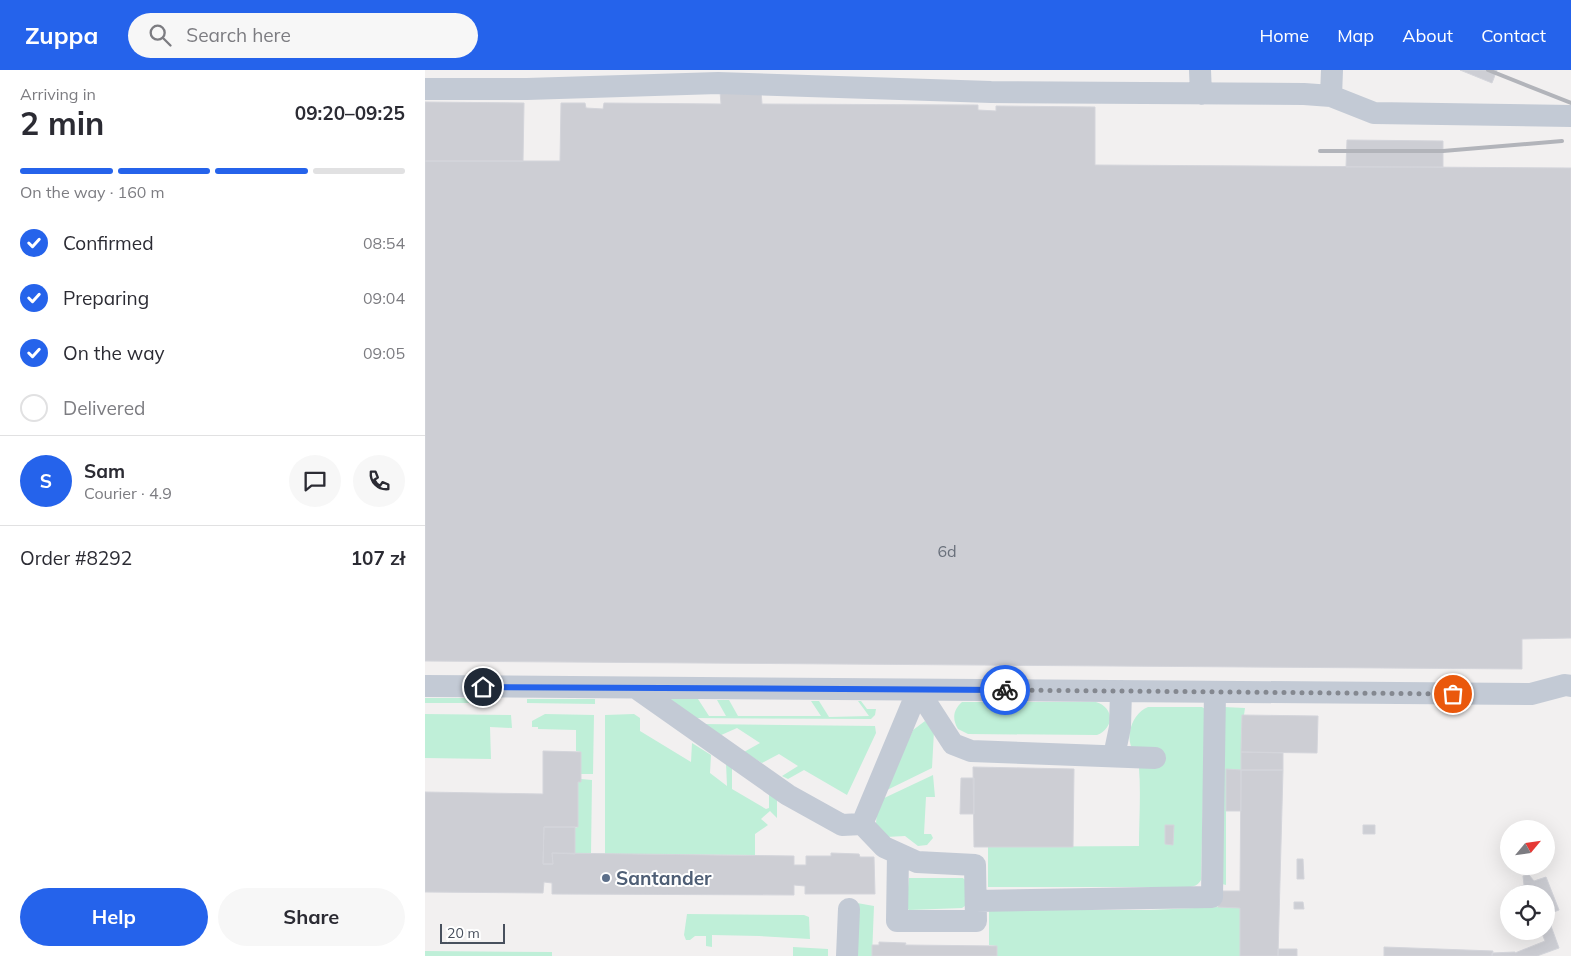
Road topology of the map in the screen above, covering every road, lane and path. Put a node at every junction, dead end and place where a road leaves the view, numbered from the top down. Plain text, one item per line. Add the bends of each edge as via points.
1 (1201, 70) edge
2 (1332, 70) edge
3 (425, 89) edge
4 (1201, 94) junction
5 (1331, 96) junction
6 (1571, 116) edge
7 (425, 686) edge
8 (1571, 686) edge
9 (636, 688) junction
10 (918, 690) junction
11 (1121, 691) junction
12 (1215, 692) junction
13 (1114, 756) junction
14 (1155, 758) dead end
15 (863, 824) junction
16 (898, 854) junction
17 (976, 901) junction
18 (849, 908) dead end
19 (847, 956) edge

1 - 4 lane
2 - 5 lane
3 - 4 lane via 718,83 991,92
4 - 5 lane
5 - 6 lane via 1374,113
7 - 9 lane
8 - 12 lane via 1531,694
9 - 10 lane
9 - 15 lane via 787,795 842,826
10 - 11 lane
10 - 13 lane via 953,744 971,751
10 - 15 lane
11 - 12 lane
11 - 13 lane via 1120,727
12 - 17 lane via 1212,897
13 - 14 lane
15 - 16 lane via 884,847
16 - 17 lane via 917,862 975,865
16 - 17 lane via 897,921 976,921
18 - 19 lane

